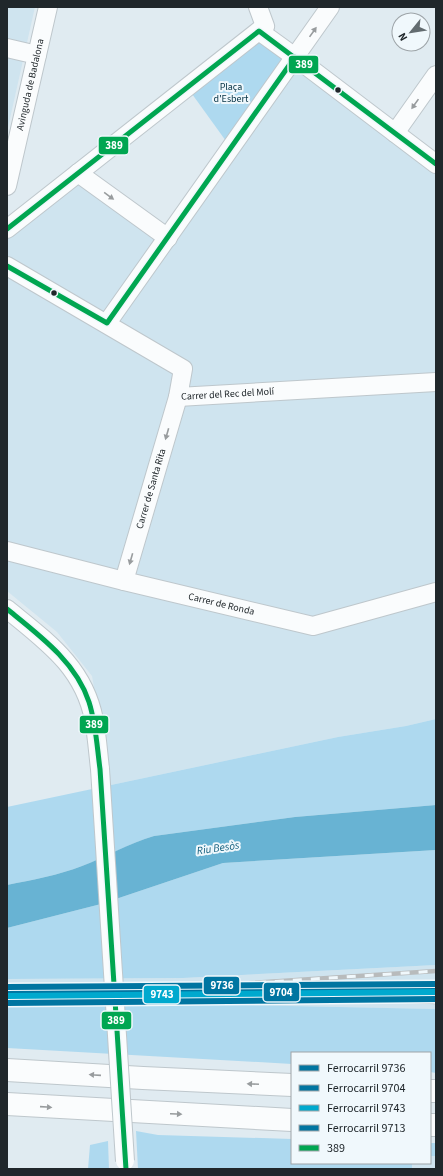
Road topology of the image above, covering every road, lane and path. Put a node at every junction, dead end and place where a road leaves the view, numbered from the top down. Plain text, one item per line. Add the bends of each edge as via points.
1 (48, 7) edge
2 (258, 7) edge
3 (330, 7) edge
4 (262, 29) junction
5 (7, 48) edge
6 (37, 55) junction
7 (295, 57) junction
8 (436, 74) edge
9 (395, 133) junction
10 (436, 164) edge
11 (78, 172) junction
12 (7, 186) edge
13 (7, 228) edge
14 (168, 238) junction
15 (7, 266) edge
16 (107, 324) junction
17 (436, 382) edge
18 (178, 397) junction
19 (7, 551) edge
20 (124, 581) junction
21 (436, 592) edge
22 (7, 609) edge
23 (7, 1070) edge
24 (291, 1085) edge
25 (7, 1104) edge
26 (291, 1120) edge
27 (125, 1165) edge

1 - 6 street, Avinguda de Badalona
2 - 4 street
7 -> 3 street
4 - 7 street
4 - 11 street
5 - 6 street
6 - 12 street, Avinguda de Badalona
7 - 9 street
7 - 14 street
8 -> 9 street
9 - 10 street
11 - 13 street
11 -> 14 street
14 - 16 street
15 - 16 street, Carrer del Rec del Molí
16 - 18 street, Carrer del Rec del Molí via 183,369
17 - 18 street, Carrer del Rec del Molí
18 -> 20 street, Carrer de Santa Rita
19 - 20 street, Carrer de Ronda
20 - 21 street, Carrer de Ronda via 313,626
22 - 27 street, bridge via 52,645 64,658 86,692 94,719 100,768
24 -> 23 highway
25 -> 26 highway

